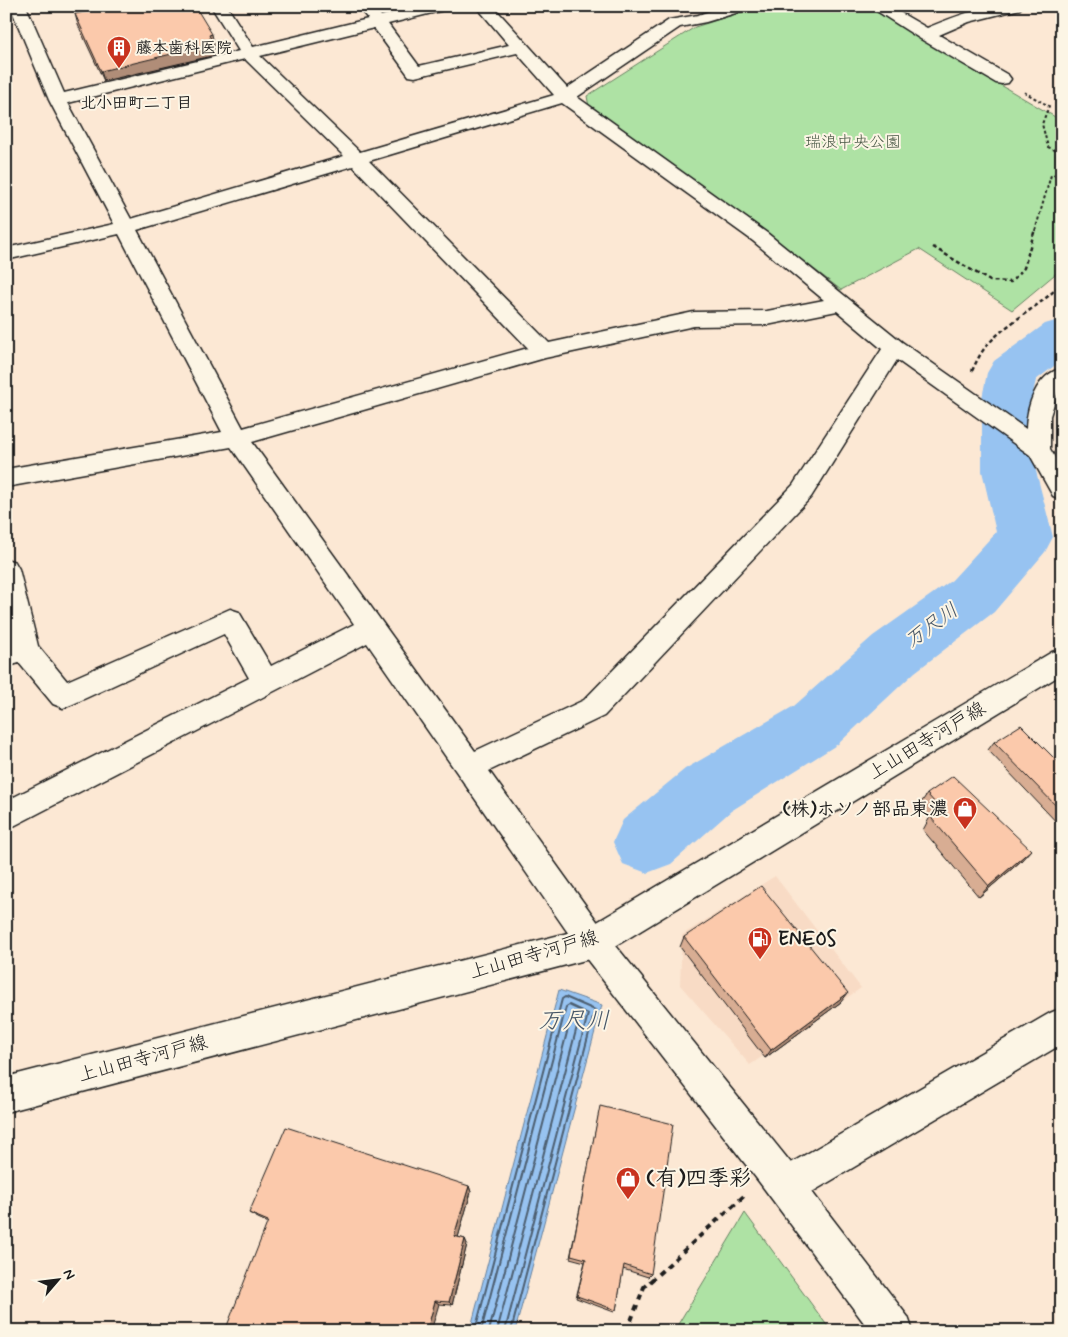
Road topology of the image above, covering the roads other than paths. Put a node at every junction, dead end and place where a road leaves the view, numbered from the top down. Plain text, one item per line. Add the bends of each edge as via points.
1 (18, 6) edge
2 (219, 6) edge
3 (366, 6) edge
4 (442, 6) edge
5 (484, 6) edge
6 (744, 6) edge
7 (877, 6) edge
8 (1014, 6) edge
9 (378, 22) junction
10 (925, 35) junction
11 (520, 47) junction
12 (249, 54) junction
13 (1002, 80) road end
14 (565, 97) junction
15 (58, 100) junction
16 (357, 159) junction
17 (125, 227) junction
18 (6, 254) edge
19 (842, 304) junction
20 (894, 347) junction
21 (544, 351) junction
22 (1062, 375) edge
23 (237, 438) junction
24 (1038, 449) junction
25 (6, 478) edge
26 (1062, 490) edge
27 (6, 569) edge
28 (371, 628) junction
29 (16, 653) edge
30 (1062, 660) edge
31 (266, 683) junction
32 (469, 767) junction
33 (6, 816) edge
34 (593, 942) junction
35 (1062, 1025) edge
36 (6, 1095) edge
37 (779, 1179) junction
38 (894, 1331) edge

1 - 15 street
2 - 12 street
3 - 9 street
4 - 9 street
5 - 11 street
6 - 14 street via 700,19 672,16
7 - 10 street
8 - 10 street via 964,18
9 - 11 street via 415,72
9 - 12 street
10 - 13 street
11 - 14 street
12 - 15 street
12 - 16 street
14 - 16 street
14 - 19 street via 760,237
15 - 17 street
16 - 17 street
16 - 21 street
17 - 18 street
17 - 23 street
19 - 20 street
19 - 21 street via 768,318 694,319
20 - 24 street
20 - 32 street via 802,491 594,708
21 - 23 street
22 - 24 street via 1048,387 1038,416
23 - 25 street
23 - 28 street
24 - 26 street
27 - 29 street
28 - 31 street
28 - 32 street
29 - 31 street via 63,696 230,620
30 - 34 street, 上山田寺河戸線
31 - 33 street
32 - 34 street
34 - 36 street, 上山田寺河戸線
34 - 37 street
35 - 37 street
37 - 38 street

